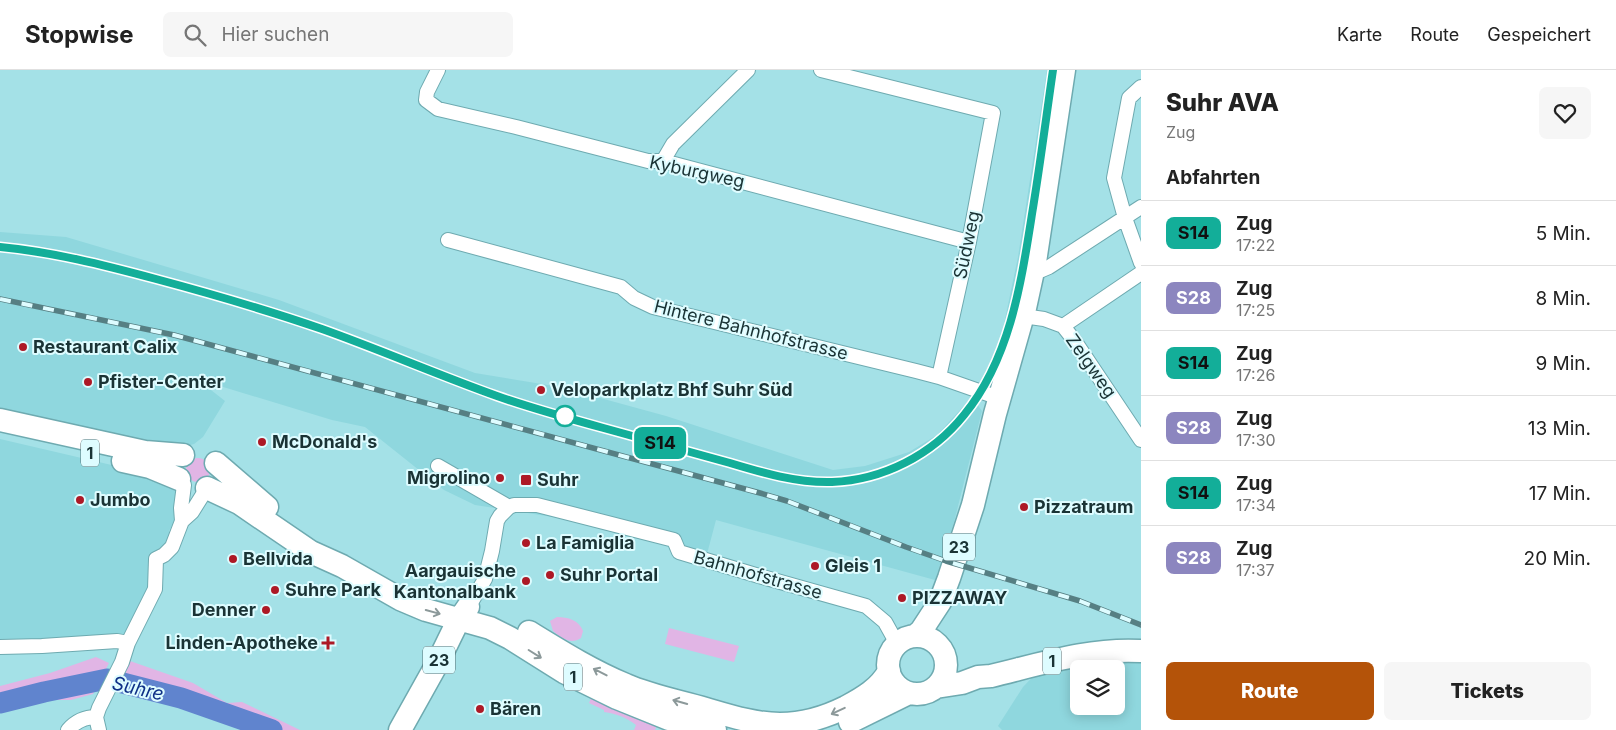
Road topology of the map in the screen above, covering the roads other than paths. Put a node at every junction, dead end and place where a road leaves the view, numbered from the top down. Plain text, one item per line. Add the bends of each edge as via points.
1 (438, 70) edge
2 (748, 70) edge
3 (820, 70) edge
4 (1068, 72) edge
5 (1141, 87) edge
6 (663, 161) junction
7 (1141, 207) edge
8 (1125, 218) junction
9 (448, 240) dead end
10 (969, 242) junction
11 (1141, 263) edge
12 (1034, 269) junction
13 (1141, 273) edge
14 (1023, 316) junction
15 (1063, 326) junction
16 (939, 377) junction
17 (1000, 398) junction
18 (0, 420) edge
19 (0, 432) edge
20 (1141, 440) edge
21 (183, 455) junction
22 (216, 463) junction
23 (438, 466) dead end
24 (182, 482) junction
25 (207, 488) junction
26 (508, 507) junction
27 (182, 521) junction
28 (342, 566) junction
29 (940, 602) junction
30 (464, 612) junction
31 (915, 636) junction
32 (128, 643) junction
33 (895, 646) junction
34 (0, 647) edge
35 (1141, 651) edge
36 (943, 653) junction
37 (889, 671) junction
38 (978, 677) junction
39 (936, 687) junction
40 (909, 693) junction
41 (97, 724) edge
42 (68, 730) edge
43 (400, 730) edge
44 (716, 730) edge
45 (834, 730) edge

1 - 6 street, Kyburgweg via 426,100 438,108 648,161
2 - 6 street via 672,144
3 - 10 street, Südweg via 993,113
4 - 12 main road, 23
5 - 8 street via 1129,98 1114,178
6 - 10 street, Kyburgweg
7 - 8 street
8 - 11 street
8 - 12 street via 1049,267
9 - 16 street, Hintere Bahnhofstrasse via 621,287 653,307
10 - 16 street, Südweg
12 - 14 main road, 23
13 - 15 street
14 - 15 street, Zelgweg
14 - 17 main road, 23
15 - 20 street, Zelgweg
16 - 17 street, Hintere Bahnhofstrasse
17 - 29 main road, 23 via 973,505
18 - 21 main road via 145,452
19 - 24 main road, 1 via 150,467
21 - 22 main road via 192,450 202,450
21 - 24 main road via 177,469
22 - 25 main road via 214,480
22 - 28 main road, 1
23 - 26 street
24 - 25 main road via 197,490
24 - 27 street
25 - 27 street via 192,512
25 - 28 main road, 1 via 239,503 311,552
26 - 30 street via 497,521 484,578
26 - 33 street, Bahnhofstrasse via 538,505 674,540 679,552 866,606 884,622
27 - 32 street via 172,547 156,559 155,589
28 - 30 main road, 1 via 416,607
29 - 31 main road, 23
29 - 36 main road, 23
37 -> 30 main road via 864,698 825,716 805,722 758,722 624,685 496,614
30 - 43 main road, 23
30 -> 44 main road, 1 via 564,672 617,698 669,719
31 - 33 main road
31 - 36 main road via 930,639
32 - 34 street
32 - 41 street
33 - 37 main road via 889,658
35 - 38 main road, 1 via 1081,654
36 - 38 main road via 962,671
36 - 39 main road via 945,672
37 - 40 main road via 896,685
38 - 39 main road, 1
39 - 40 main road, 1 via 920,694
40 - 45 main road, 1
41 - 42 street via 89,717

